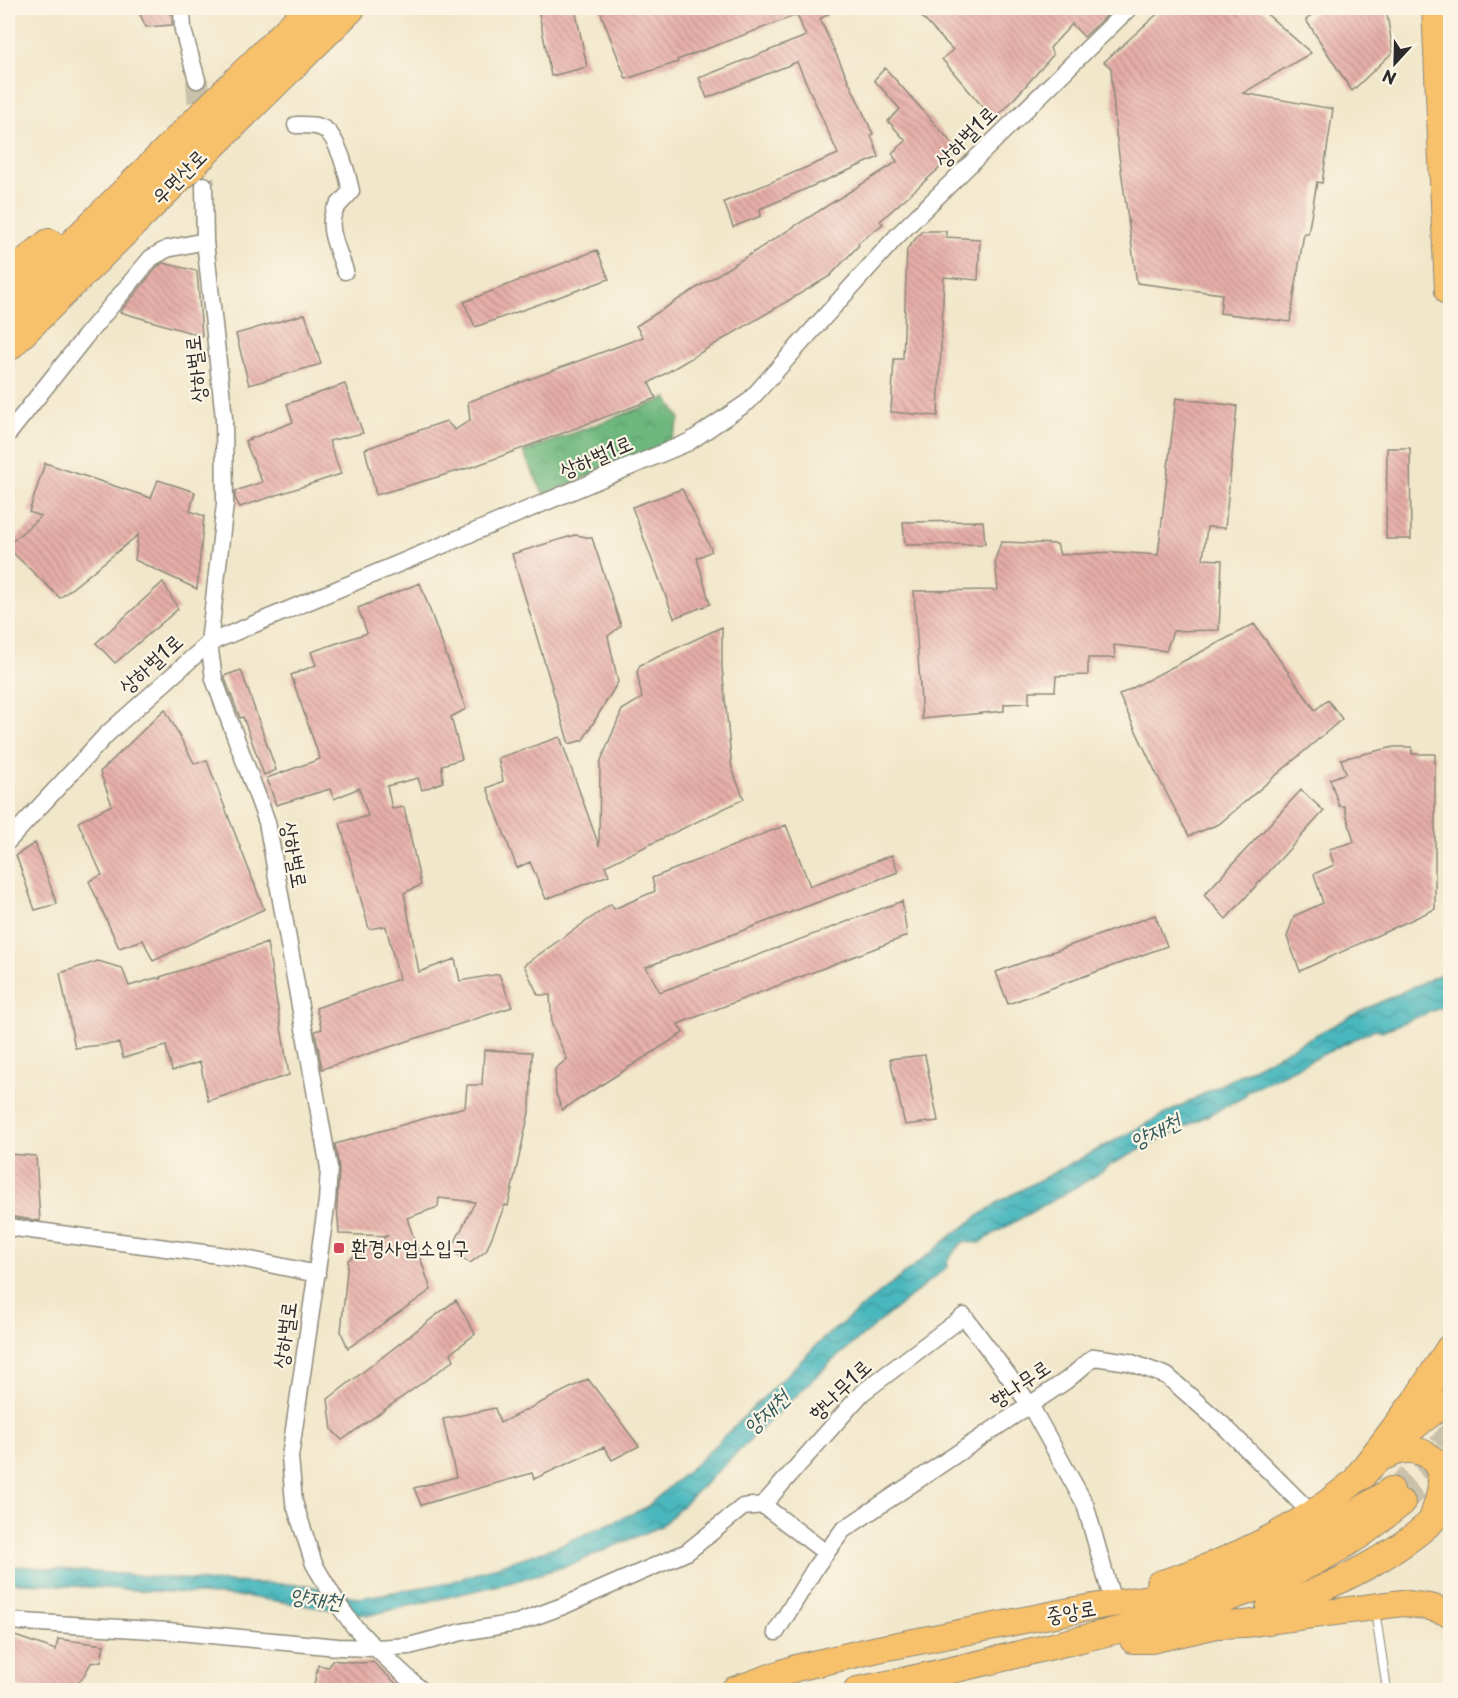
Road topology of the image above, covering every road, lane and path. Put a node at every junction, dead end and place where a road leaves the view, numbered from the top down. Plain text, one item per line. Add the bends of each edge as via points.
1 (182, 8) edge
2 (311, 8) edge
3 (350, 8) edge
4 (1129, 8) edge
5 (1437, 8) edge
6 (197, 80) tunnel mouth
7 (296, 125) dead end
8 (184, 134) junction
9 (204, 185) tunnel mouth
10 (205, 242) junction
11 (345, 272) dead end
12 (8, 278) edge
13 (1450, 291) edge
14 (8, 309) edge
15 (8, 346) edge
16 (8, 434) edge
17 (208, 643) junction
18 (8, 841) edge
19 (8, 1227) edge
20 (317, 1274) junction
21 (1450, 1350) edge
22 (1450, 1401) edge
23 (1030, 1405) junction
24 (1369, 1468) junction
25 (1450, 1502) edge
26 (763, 1505) junction
27 (1311, 1513) junction
28 (1431, 1522) junction
29 (826, 1553) junction
30 (1111, 1595) junction
31 (1375, 1607) junction
32 (1076, 1610) junction
33 (1450, 1613) edge
34 (8, 1621) edge
35 (1217, 1625) junction
36 (776, 1632) dead end
37 (1067, 1643) junction
38 (372, 1645) junction
39 (421, 1690) edge
40 (734, 1690) edge
41 (857, 1690) edge
42 (1387, 1690) edge

1 - 6 street via 183,30
2 - 8 highway, 우면산로
3 - 15 highway, 우면산로
4 - 17 street, 상하벌1로 via 897,236 748,402 689,442
5 - 13 highway
7 - 11 street via 326,130 348,176 351,191 335,208 331,220
8 - 12 highway
8 - 14 highway, 우면산로
9 - 10 street, 상하벌로
10 - 16 street via 166,249 151,258
10 - 17 street, 상하벌로 via 224,418 225,504
17 - 18 street, 상하벌1로 via 107,734
17 - 20 street, 상하벌로 via 214,679 267,822 329,1168
19 - 20 street via 241,1258
20 - 38 street, 상하벌로 via 290,1457 294,1502 314,1564 353,1625
21 - 24 highway
22 - 24 main road
23 - 26 street, 향나무1로 via 964,1316 862,1393
23 - 27 street, 향나무로 via 1094,1357 1129,1362 1167,1376 1224,1426
23 - 29 street, 향나무로 via 843,1530
23 - 30 street via 1085,1504
24 - 27 main road
24 - 28 main road via 1403,1450 1420,1451 1432,1458 1441,1482
25 - 28 main road
26 - 29 street
26 - 38 street via 743,1507 687,1552 517,1623 409,1646
27 - 30 main road via 1263,1542 1213,1564 1147,1588
28 - 35 main road via 1332,1584
29 - 36 street, 향나무로
30 - 32 main road
31 - 33 main road via 1402,1603
31 - 35 main road
31 - 42 lane
32 - 37 main road, 중앙로 via 1203,1589 1267,1563 1396,1497 1366,1531 1248,1592
32 - 40 main road, 중앙로 via 796,1668
34 - 38 street via 338,1647
35 - 37 main road via 1151,1640
37 - 41 main road, 중앙로
38 - 39 street

